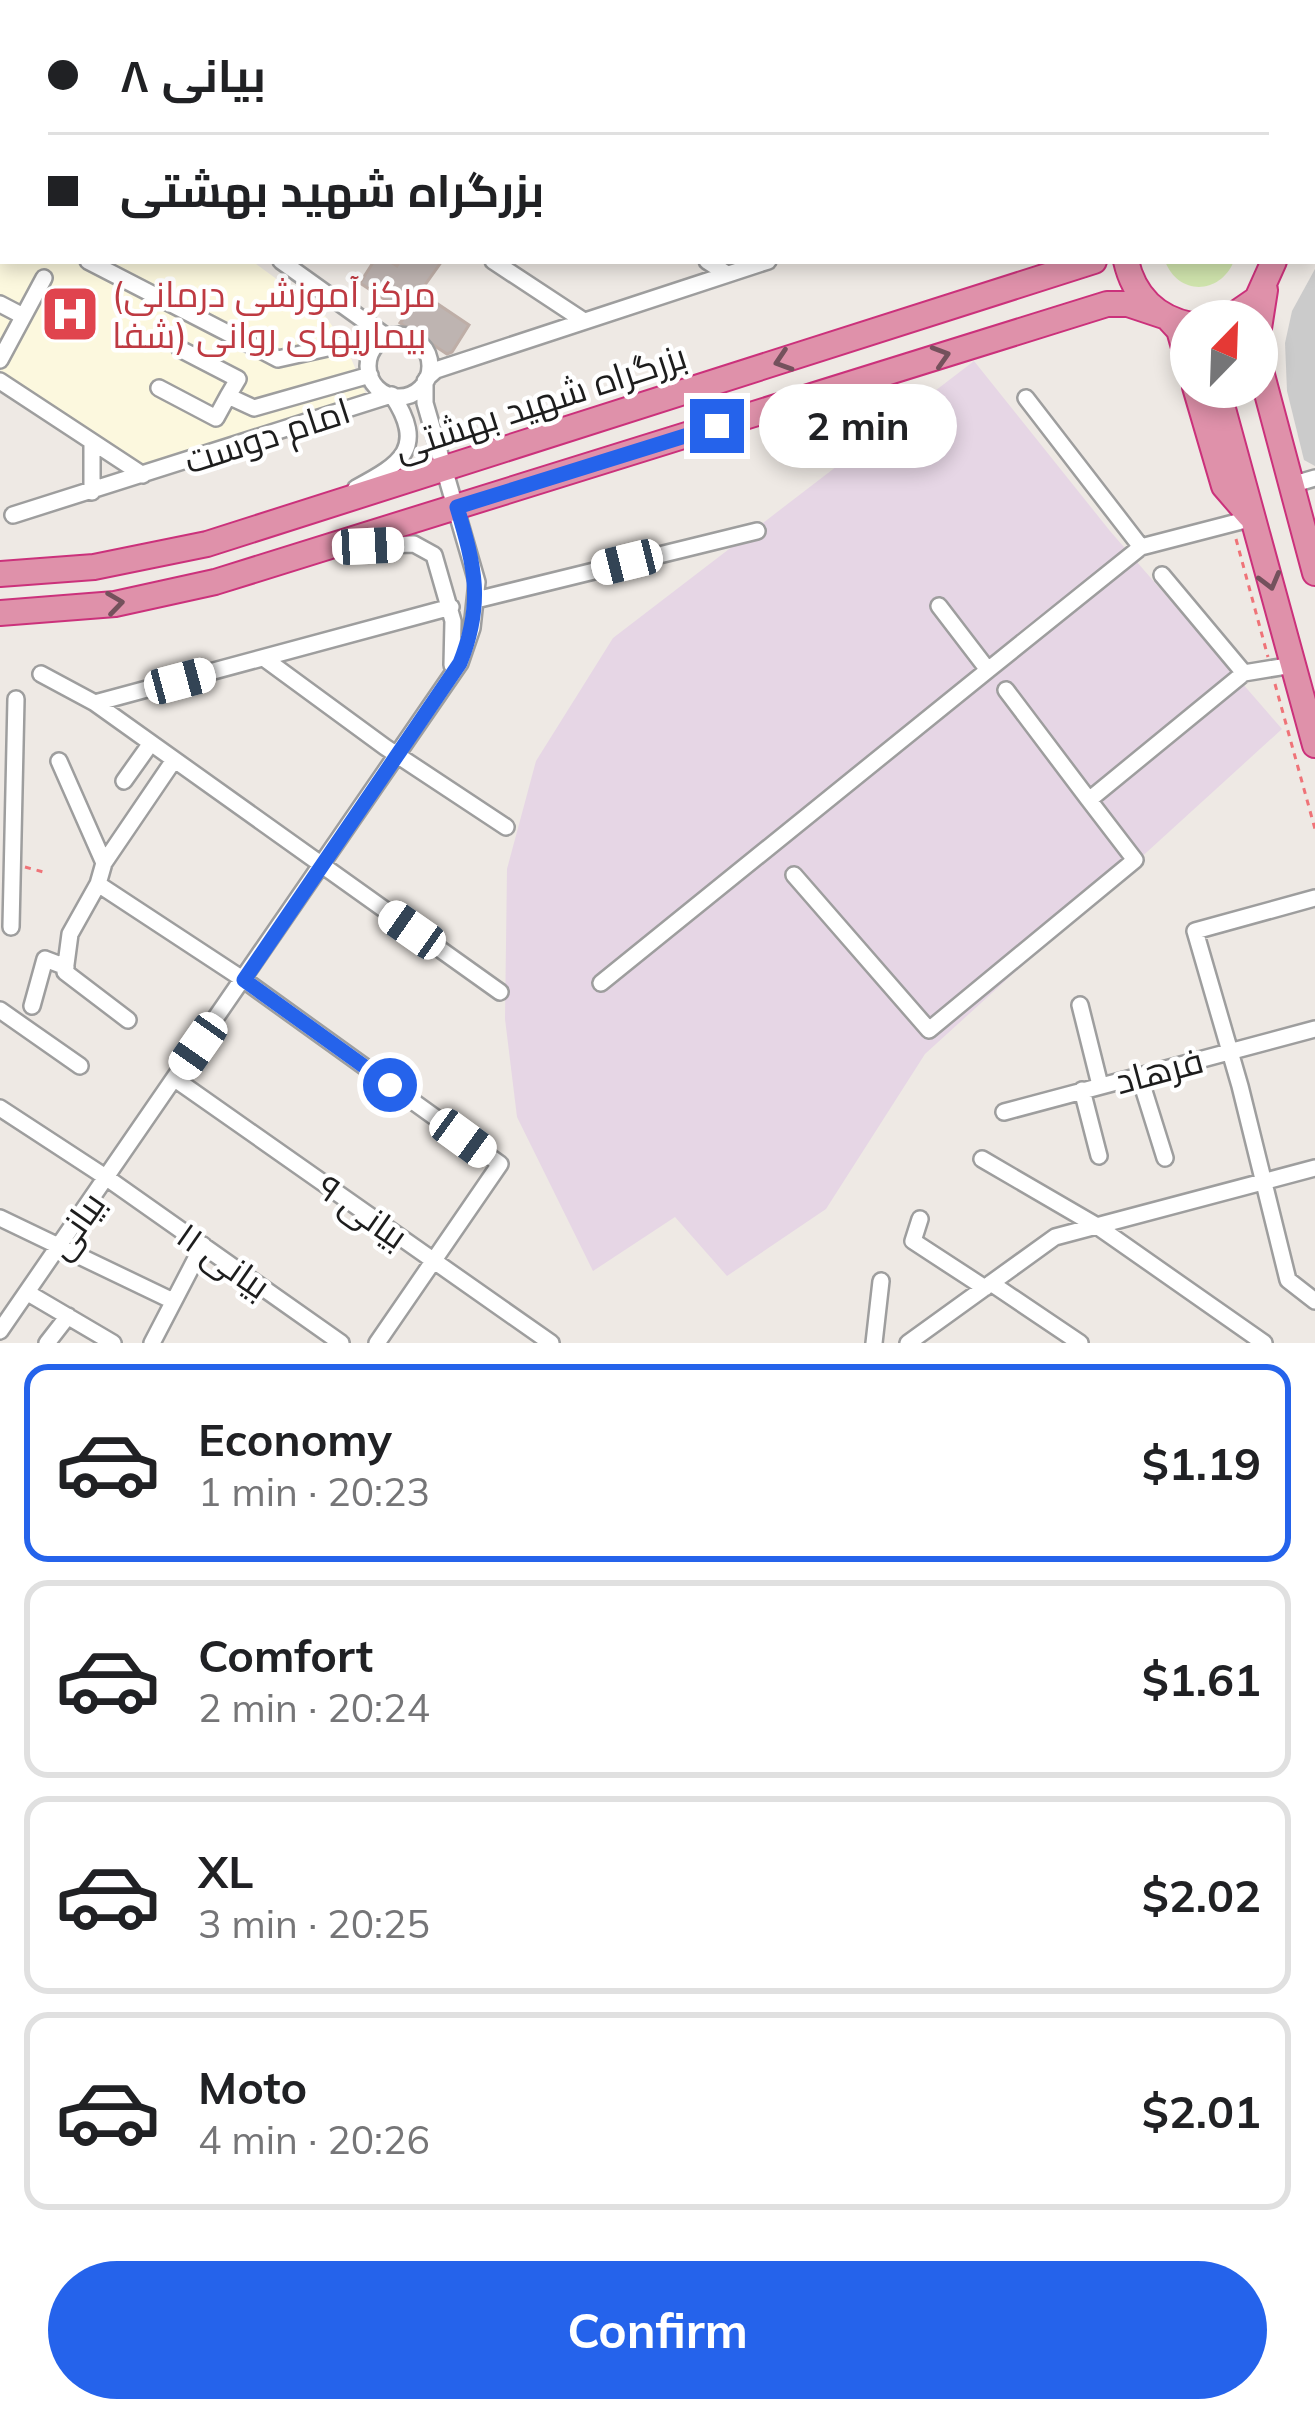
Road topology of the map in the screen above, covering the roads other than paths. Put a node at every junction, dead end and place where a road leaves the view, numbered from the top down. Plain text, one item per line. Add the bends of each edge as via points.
1 (94, 264) edge
2 (285, 264) edge
3 (497, 264) edge
4 (712, 264) edge
5 (759, 264) edge
6 (1085, 264) edge
7 (1127, 264) edge
8 (1272, 273) edge
9 (727, 274) junction
10 (44, 278) dead end
11 (1253, 300) edge
12 (0, 304) edge
13 (23, 316) junction
14 (1170, 317) edge
15 (1170, 319) edge
16 (584, 322) junction
17 (416, 340) junction
18 (381, 342) junction
19 (180, 349) dead end
20 (469, 359) junction
21 (0, 360) edge
22 (370, 375) junction
23 (426, 380) junction
24 (0, 381) edge
25 (159, 388) dead end
26 (391, 395) junction
27 (228, 396) junction
28 (1027, 398) dead end
29 (1201, 408) edge
30 (1221, 408) edge
31 (1276, 408) edge
32 (92, 442) junction
33 (445, 469) junction
34 (143, 475) junction
35 (1303, 482) edge
36 (92, 492) junction
37 (457, 507) junction
38 (315, 510) junction
39 (14, 514) dead end
40 (1242, 521) junction
41 (757, 531) dead end
42 (198, 546) junction
43 (1141, 547) junction
44 (327, 548) junction
45 (1315, 572) edge
46 (0, 574) edge
47 (1162, 575) dead end
48 (209, 584) junction
49 (476, 600) junction
50 (939, 606) dead end
51 (451, 607) junction
52 (0, 613) edge
53 (265, 658) junction
54 (1282, 667) junction
55 (988, 670) junction
56 (40, 674) dead end
57 (1244, 674) junction
58 (450, 680) junction
59 (1006, 690) dead end
60 (16, 699) dead end
61 (95, 703) junction
62 (151, 743) junction
63 (1315, 745) edge
64 (398, 755) junction
65 (174, 760) junction
66 (58, 761) dead end
67 (124, 781) dead end
68 (6, 784) edge
69 (1089, 800) junction
70 (506, 827) dead end
71 (104, 863) junction
72 (321, 867) junction
73 (794, 875) dead end
74 (98, 884) junction
75 (1315, 898) edge
76 (11, 927) dead end
77 (66, 967) junction
78 (244, 980) junction
79 (601, 983) dead end
80 (500, 992) dead end
81 (1080, 1005) dead end
82 (32, 1006) dead end
83 (0, 1010) edge
84 (128, 1020) dead end
85 (1315, 1028) edge
86 (1229, 1051) junction
87 (80, 1066) dead end
88 (1139, 1075) junction
89 (175, 1079) junction
90 (1100, 1085) junction
91 (1082, 1090) junction
92 (0, 1108) edge
93 (1004, 1112) dead end
94 (1100, 1156) dead end
95 (1165, 1158) dead end
96 (982, 1159) dead end
97 (1315, 1168) edge
98 (107, 1178) junction
99 (1264, 1182) junction
100 (0, 1218) edge
101 (920, 1219) dead end
102 (1097, 1226) junction
103 (203, 1245) junction
104 (60, 1246) junction
105 (434, 1260) junction
106 (881, 1281) dead end
107 (988, 1285) junction
108 (28, 1293) junction
109 (173, 1301) junction
110 (1315, 1301) edge
111 (6, 1311) edge
112 (68, 1316) junction
113 (0, 1331) edge
114 (47, 1343) edge
115 (113, 1343) edge
116 (152, 1343) edge
117 (341, 1343) edge
118 (377, 1343) edge
119 (551, 1343) edge
120 (874, 1343) edge
121 (908, 1343) edge
122 (1081, 1343) edge
123 (1264, 1343) edge

1 - 18 street via 278,359
2 - 18 street
3 - 16 street
4 - 9 street
5 - 9 street
6 -> 33 highway, بزرگراه شهید بهشتی
7 - 14 highway via 1140,295
8 - 11 highway
9 - 16 street
10 - 13 street
12 - 13 street
13 - 21 street
37 -> 15 highway, بزرگراه شهید بهشتی via 1107,304
16 - 20 street
17 - 18 street
17 - 20 street
17 - 23 street via 429,358
18 - 22 street
19 - 27 street via 238,379
20 - 23 street
22 - 26 street
22 - 27 street via 254,408
23 - 26 street via 410,394
23 - 33 street via 423,397
24 - 32 street
25 - 27 street via 216,418
26 - 34 street, امام دوست
26 - 38 street via 406,435 403,458
28 - 43 street
29 - 40 highway
30 - 40 highway
31 - 35 highway
32 - 34 street
32 - 36 street
33 - 37 street
33 - 38 highway, بزرگراه شهید بهشتی
34 - 36 street, امام دوست
35 - 45 highway
36 - 39 street, امام دوست
37 - 44 highway, بزرگراه شهید بهشتی
37 - 49 street
38 - 42 highway, بزرگراه شهید بهشتی
40 - 43 street
40 -> 54 highway
41 - 49 street
42 - 46 highway, بزرگراه شهید بهشتی via 94,567
42 - 48 highway
43 - 55 street
44 - 48 highway, بزرگراه شهید بهشتی
44 - 51 street via 422,546 439,562
47 - 57 street
52 -> 48 highway, بزرگراه شهید بهشتی via 96,606
49 - 58 street, بیانی
50 - 55 street
51 - 53 street
51 - 58 street
53 - 61 street
53 - 64 street
54 - 57 street
54 - 63 highway
55 - 79 street
56 - 61 street
57 - 69 street
58 - 64 street, بیانی
59 - 69 street
60 - 68 street
61 - 62 street
62 - 65 street
62 - 67 street
64 - 70 street
64 - 72 street, بیانی
65 - 71 street
65 - 72 street
66 - 71 street
68 - 76 street
69 - 73 street via 1136,860 929,1030
71 - 74 street
72 - 78 street, بیانی
72 - 80 street
74 - 77 street via 70,934
74 - 78 street
75 - 86 street via 1195,931
77 - 82 street via 45,959
77 - 84 street
78 - 89 street, بیانی
78 - 105 street via 500,1164
81 - 90 street
83 - 87 street
85 - 86 street, فرهاد
86 - 88 street, فرهاد
86 - 99 street
88 - 90 street, فرهاد
88 - 95 street
89 - 98 street, بیانی
89 - 105 street, بیانی ۹
90 - 91 street, فرهاد
91 - 93 street, فرهاد
91 - 94 street
92 - 98 street, بیانی ۱۱
96 - 102 street
97 - 99 street
98 - 103 street, بیانی ۱۱
98 - 104 street, بیانی
99 - 102 street
99 - 110 street via 1288,1280
100 - 104 street
101 - 107 street via 913,1240
102 - 107 street via 1055,1237
102 - 123 street
103 - 109 street
103 - 117 street, بیانی ۱۱
104 - 108 street, بیانی
104 - 109 street
105 - 118 street
105 - 119 street, بیانی ۹
106 - 120 street
107 - 121 street
107 - 122 street
108 - 111 street, بیانی
108 - 112 street
109 - 116 street
111 - 113 street, بیانی
112 - 114 street
112 - 115 street

